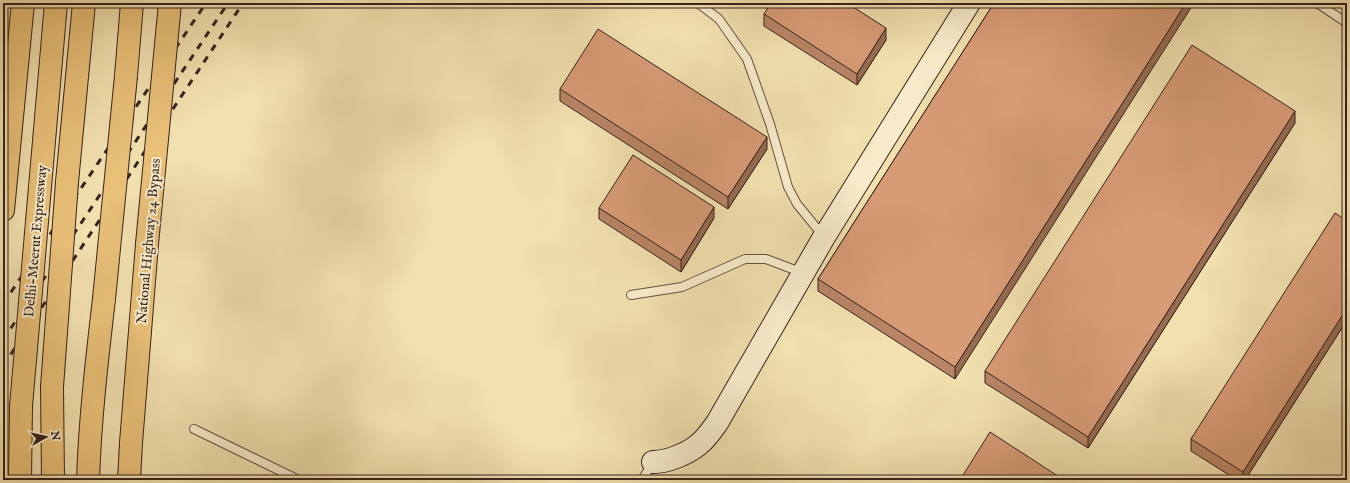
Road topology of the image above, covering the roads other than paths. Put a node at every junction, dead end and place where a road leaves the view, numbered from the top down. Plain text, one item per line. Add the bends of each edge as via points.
1 (24, 3) edge
2 (56, 3) edge
3 (84, 3) edge
4 (132, 3) edge
5 (170, 3) edge
6 (698, 3) edge
7 (969, 3) edge
8 (1317, 3) edge
9 (1347, 23) edge
10 (4, 203) edge
11 (3, 210) edge
12 (824, 237) junction
13 (803, 273) junction
14 (631, 295) dead end
15 (194, 429) dead end
16 (653, 462) joint
17 (20, 480) edge
18 (53, 480) edge
19 (88, 480) edge
20 (130, 480) edge
21 (299, 480) edge
22 (642, 480) edge

1 - 10 highway
2 - 17 highway, Delhi-Meerut Expressway, bridge via 21,406
3 - 18 highway, Delhi-Meerut Expressway, bridge via 67,182 52,387
4 - 19 highway, bridge via 89,439
5 - 20 highway, National Highway 24 Bypass, bridge via 130,443
6 - 12 lane via 719,19 747,59 770,124 788,187 797,204
7 - 12 street
8 - 9 lane
10 - 11 highway
12 - 13 street
13 - 14 lane via 766,259 745,259 682,287
13 - 16 street via 707,437 688,451
15 - 21 lane
16 - 22 lane

